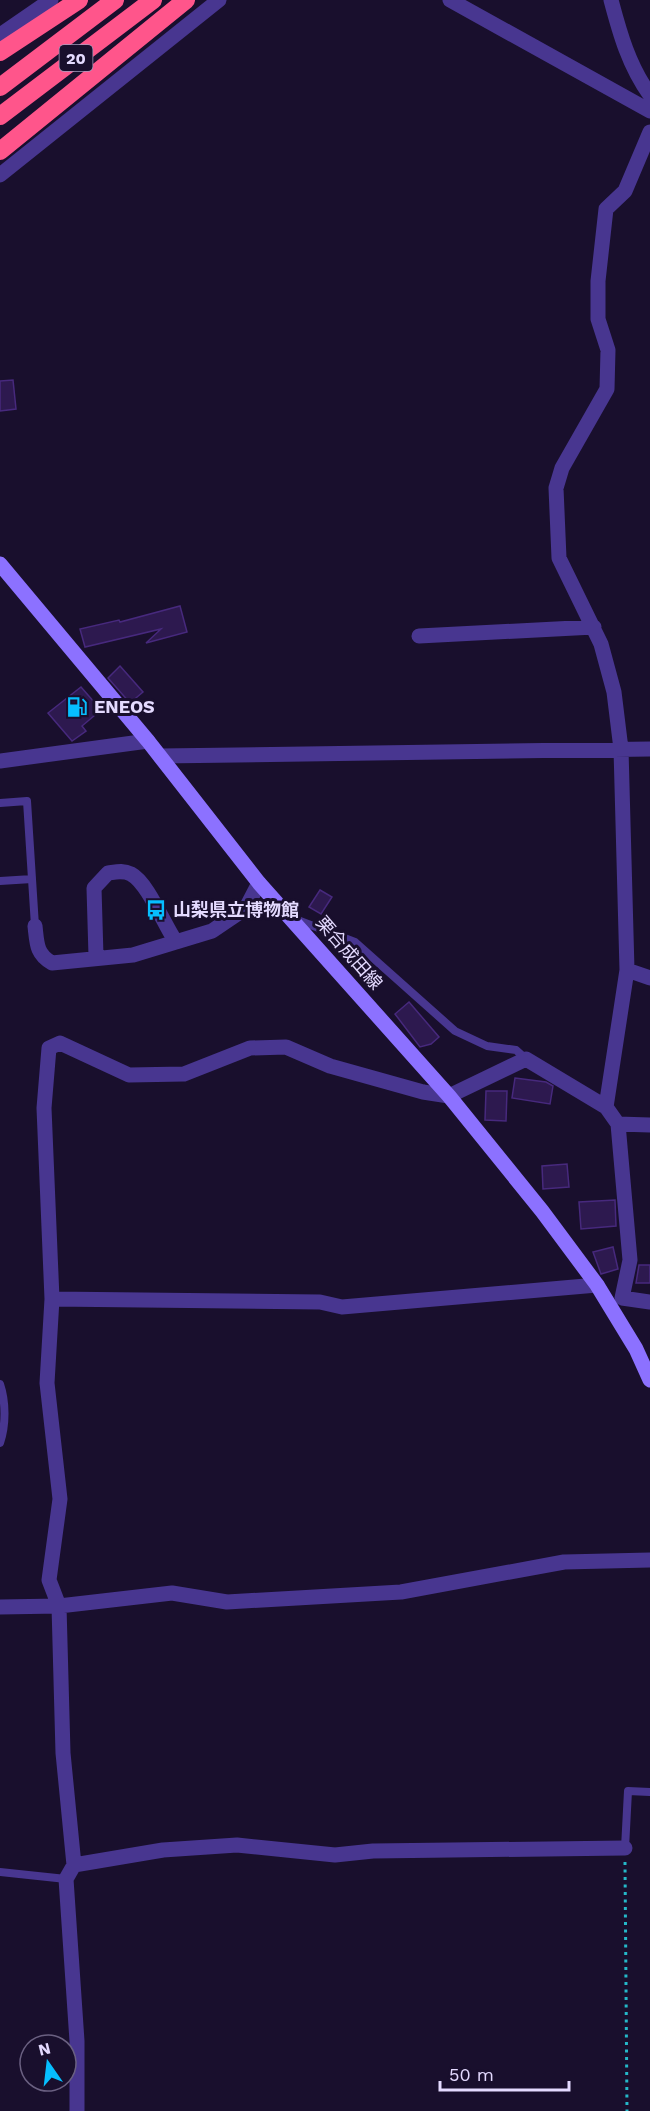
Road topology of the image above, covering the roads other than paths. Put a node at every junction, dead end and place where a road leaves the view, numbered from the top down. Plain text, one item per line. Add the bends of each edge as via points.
1 (51, 0) edge
2 (79, 0) edge
3 (114, 0) edge
4 (153, 0) edge
5 (186, 0) edge
6 (219, 0) edge
7 (450, 0) edge
8 (611, 0) edge
9 (0, 35) edge
10 (0, 52) edge
11 (0, 87) edge
12 (650, 95) edge
13 (650, 111) edge
14 (0, 116) edge
15 (650, 132) edge
16 (0, 151) edge
17 (0, 175) edge
18 (0, 564) edge
19 (594, 627) junction
20 (419, 636) dead end
21 (148, 741) junction
22 (621, 749) junction
23 (650, 749) edge
24 (0, 751) edge
25 (160, 756) junction
26 (16, 759) junction
27 (0, 761) edge
28 (0, 803) edge
29 (32, 879) junction
30 (0, 881) edge
31 (259, 883) junction
32 (294, 919) junction
33 (35, 926) joint
34 (176, 942) junction
35 (96, 956) junction
36 (627, 970) junction
37 (650, 978) edge
38 (526, 1059) junction
39 (449, 1096) junction
40 (606, 1107) junction
41 (618, 1124) junction
42 (650, 1125) edge
43 (602, 1291) junction
44 (622, 1298) junction
45 (52, 1299) junction
46 (650, 1302) edge
47 (650, 1380) edge
48 (0, 1384) edge
49 (0, 1443) edge
50 (650, 1560) edge
51 (59, 1606) junction
52 (0, 1607) edge
53 (650, 1792) edge
54 (625, 1848) joint
55 (74, 1865) junction
56 (0, 1872) edge
57 (66, 1879) junction
58 (77, 2111) edge

1 - 9 street
2 - 10 highway
3 - 11 highway, 20
4 - 14 highway, 20
5 - 16 highway
6 - 17 street
7 - 13 street
8 - 12 street via 621,39
15 - 19 street via 625,191 606,209 598,319 608,350 607,388 562,468 556,488 559,558
18 - 21 main road, 栗合成田線
19 - 20 street
19 - 22 street via 614,692
21 - 25 main road, 栗合成田線
21 - 26 street
22 - 23 street
22 - 25 street
22 - 36 street
24 - 26 street
25 - 31 main road, 栗合成田線
26 - 27 street
28 - 29 lane via 27,801
29 - 30 lane
29 - 33 lane
31 - 32 main road, 栗合成田線
31 - 34 street via 246,908 212,931
32 - 38 lane via 355,942 455,1031 487,1046 516,1050
32 - 39 main road, 栗合成田線
33 - 35 street via 37,949 52,963
34 - 35 street via 133,955
34 - 35 street via 134,875 123,871 108,873 94,888
36 - 37 street
36 - 40 street
38 - 39 street
38 - 40 street
39 - 43 main road, 栗合成田線
39 - 45 street via 330,1066 286,1047 250,1048 184,1074 129,1075 60,1043 50,1048 44,1108
40 - 41 street
41 - 42 street
41 - 44 street via 630,1260
43 - 44 street
43 - 45 street via 342,1307 320,1302
43 - 47 main road, 栗合成田線
44 - 46 street
45 - 51 street via 47,1383 60,1499 49,1580
48 - 49 lane via 4,1396
50 - 51 street via 564,1562 401,1592 227,1602 172,1593
51 - 52 street
51 - 55 street via 63,1753
53 - 54 lane via 628,1791
54 - 55 street via 335,1854 237,1845 163,1850
55 - 57 street
56 - 57 lane
57 - 58 street via 77,2041

